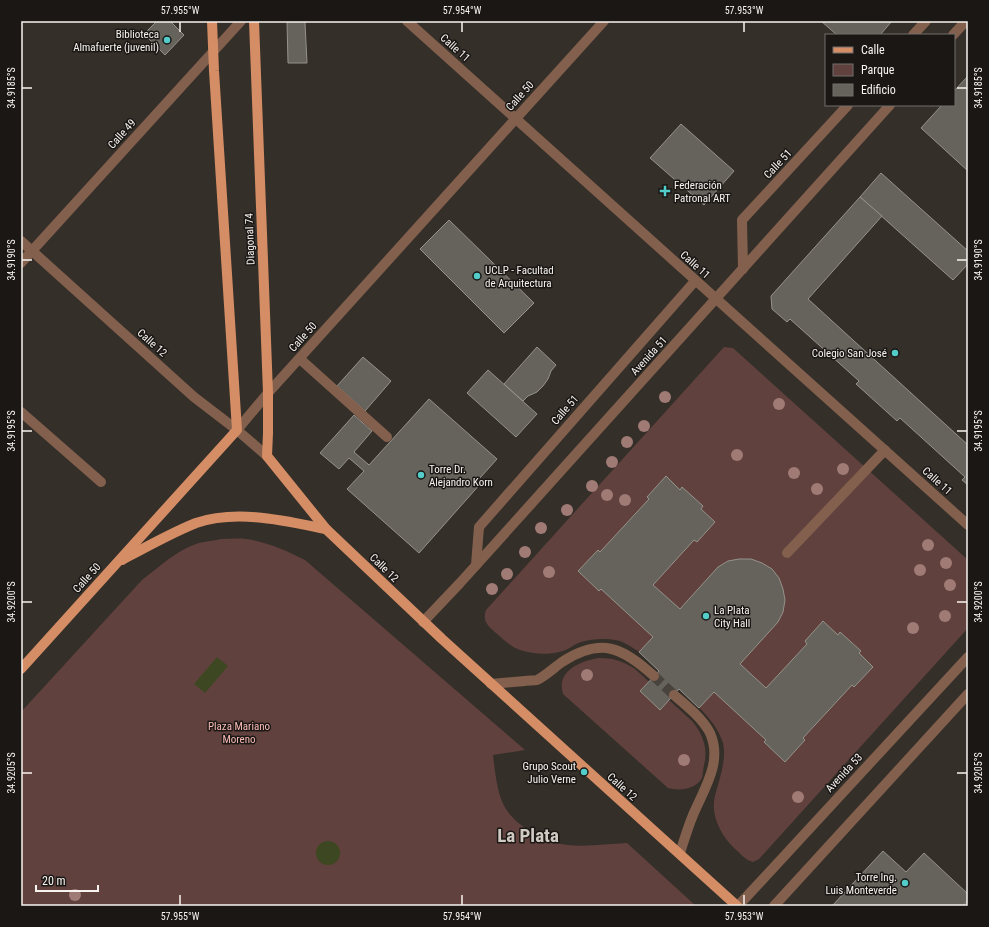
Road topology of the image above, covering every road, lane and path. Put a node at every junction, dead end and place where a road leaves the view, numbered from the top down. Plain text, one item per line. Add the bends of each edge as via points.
1 (212, 21) edge
2 (241, 21) edge
3 (254, 21) edge
4 (407, 21) edge
5 (604, 21) edge
6 (926, 21) edge
7 (966, 21) edge
8 (914, 34) edge
9 (955, 34) edge
10 (213, 52) junction
11 (847, 106) edge
12 (889, 106) edge
13 (516, 119) junction
14 (21, 242) edge
15 (32, 251) junction
16 (21, 264) edge
17 (742, 269) junction
18 (695, 280) junction
19 (716, 300) junction
20 (300, 359) junction
21 (268, 393) junction
22 (21, 412) edge
23 (237, 430) junction
24 (387, 437) dead end
25 (885, 450) junction
26 (267, 456) junction
27 (101, 482) dead end
28 (968, 525) edge
29 (326, 529) junction
30 (786, 553) dead end
31 (117, 562) junction
32 (476, 565) junction
33 (423, 622) junction
34 (968, 657) edge
35 (21, 669) edge
36 (654, 676) tunnel mouth
37 (492, 684) junction
38 (968, 694) edge
39 (674, 695) tunnel mouth
40 (680, 853) junction
41 (738, 906) edge
42 (774, 906) edge

1 - 10 main road
2 - 10 street, Calle 49
3 - 21 main road, Diagonal 74
4 - 13 street, Calle 11
5 - 13 street, Calle 50
6 - 8 street
7 - 9 street
10 - 15 street, Calle 49
10 - 23 main road
11 - 17 street, Calle 51 via 742,220
12 - 17 street, Avenida 51
13 - 18 street, Calle 11
13 - 20 street, Calle 50
14 - 15 street, Calle 12
15 - 16 street, Calle 49
15 - 23 street, Calle 12 via 194,397
17 - 19 street, Avenida 51
18 - 19 street, Calle 11
18 - 32 street, Calle 51 via 479,527
19 - 25 street, Calle 11
19 - 32 street, Avenida 51
20 - 21 street, Calle 50
20 - 24 street
21 - 23 street, Calle 50
21 - 26 main road, Diagonal 74
22 - 27 street
23 - 26 street, Calle 12
23 - 31 main road, Calle 50
25 - 28 street, Calle 11
25 - 30 street
26 - 29 main road, Calle 12
29 - 31 main road via 279,519 221,518 197,523
29 - 33 main road, Calle 12
31 - 35 main road, Calle 50
32 - 33 street, Avenida 51
33 - 37 main road, Calle 12
34 - 41 street, Avenida 53
36 - 37 street via 626,654 599,647 571,657 538,680
37 - 40 main road, Calle 12
38 - 42 street
39 - 40 street via 695,714 709,732 714,744 715,759 710,779 692,817
40 - 41 main road, Calle 12

